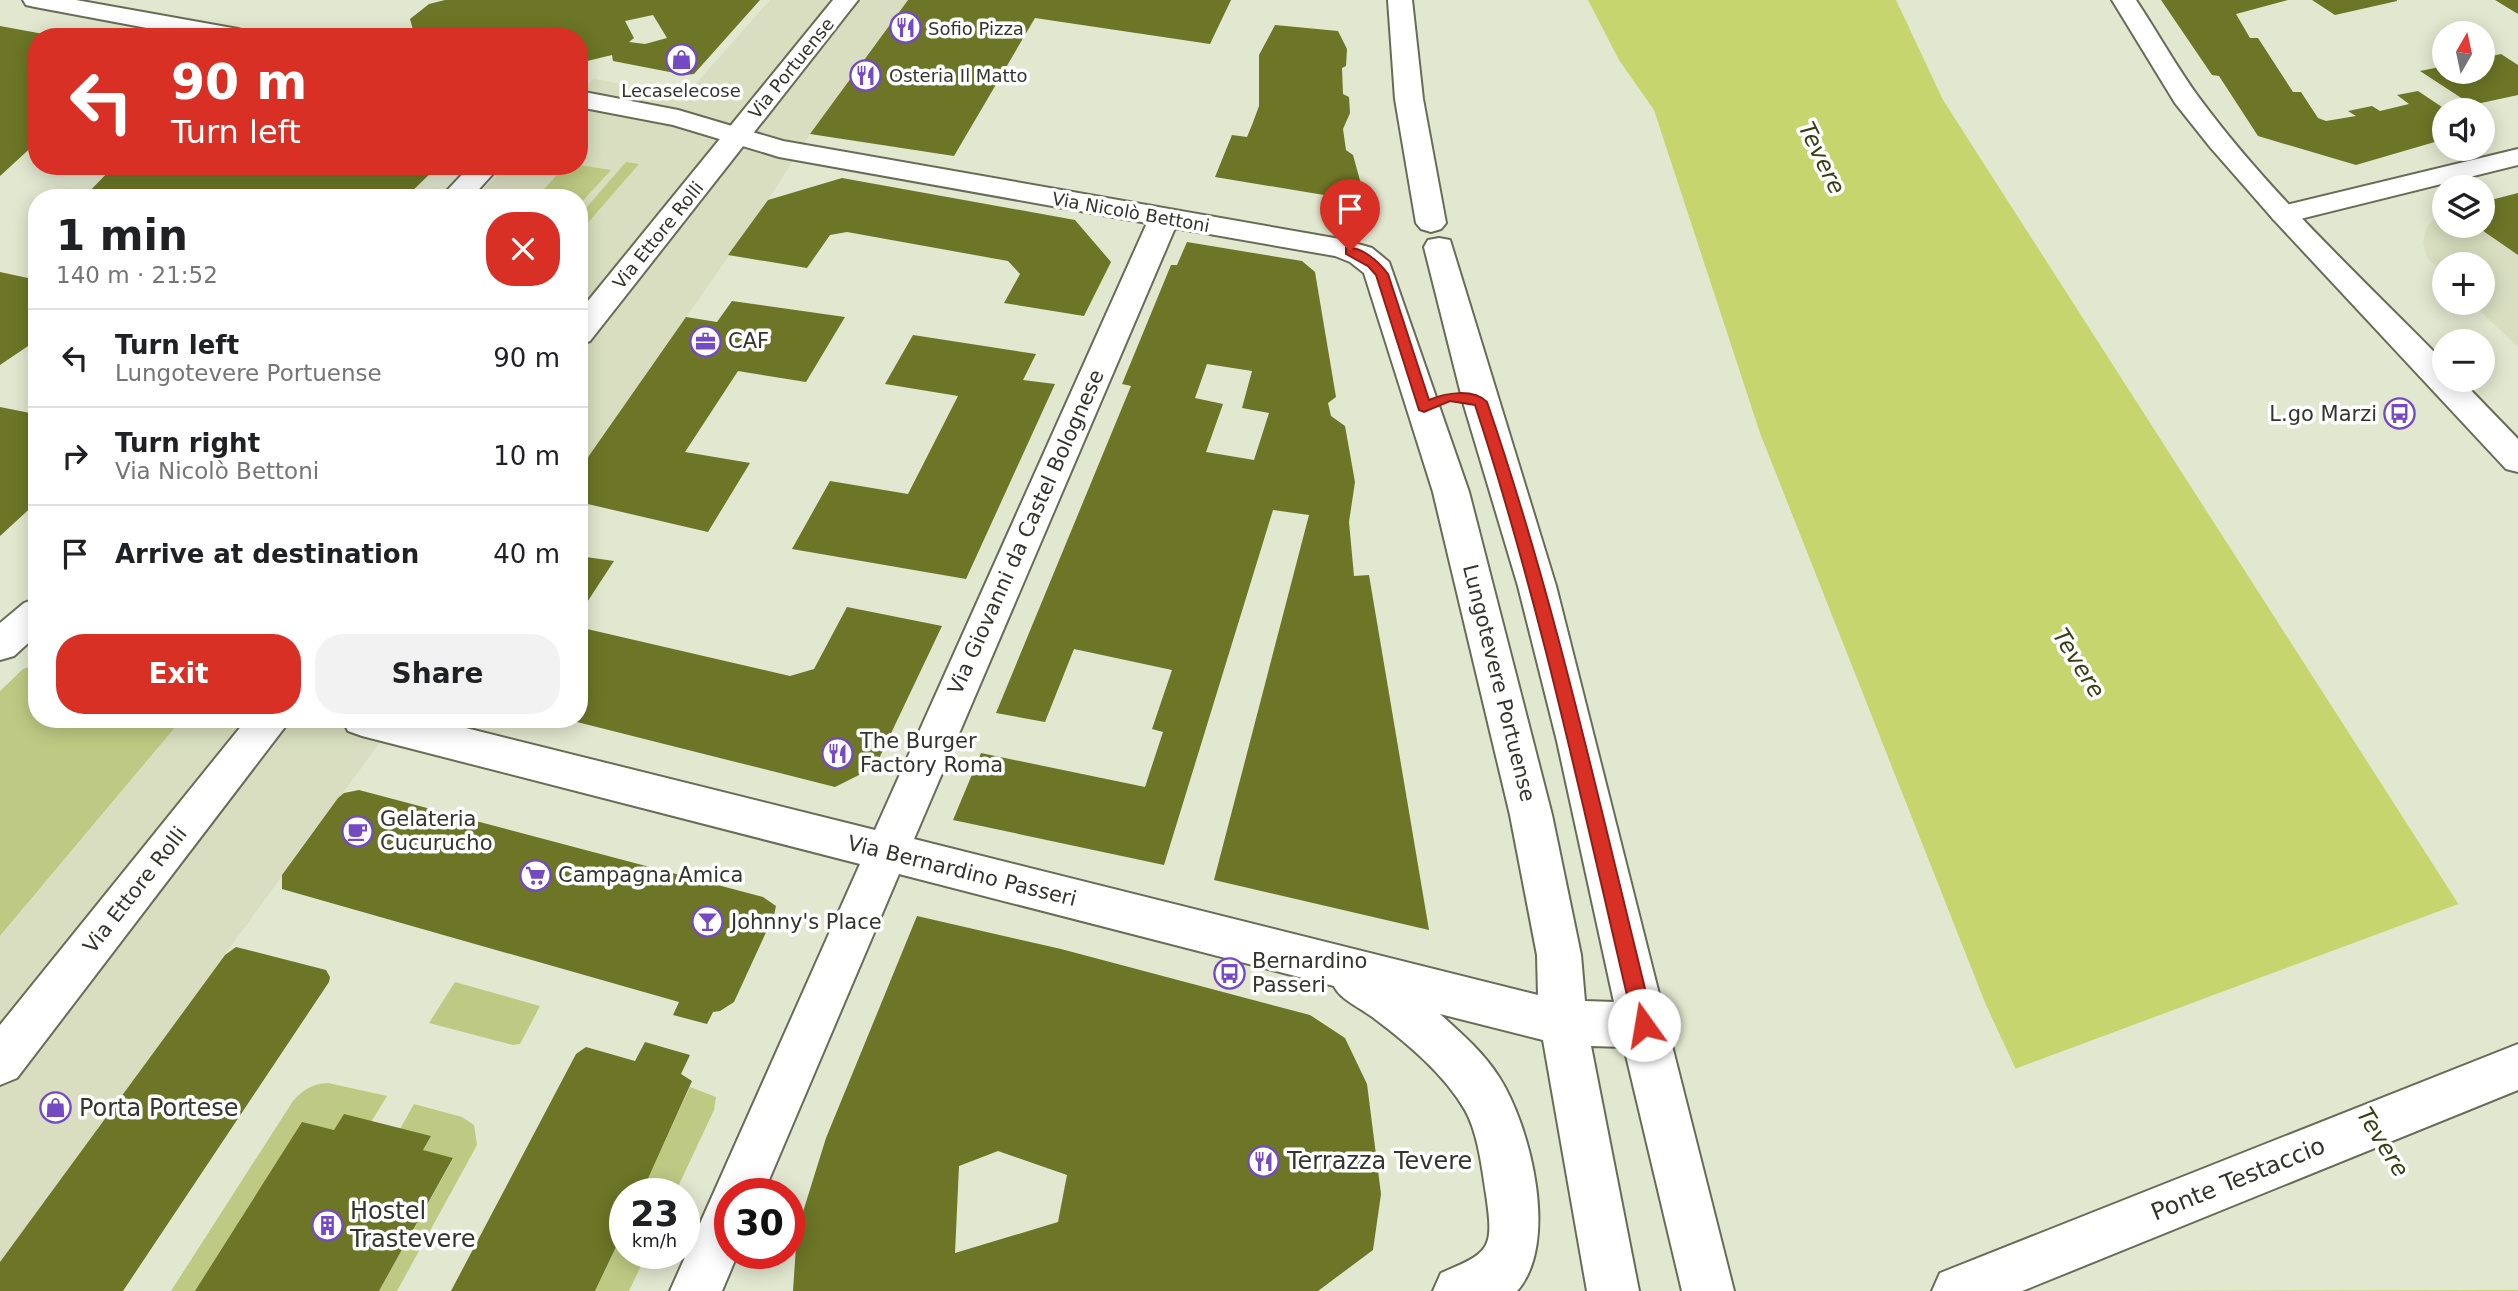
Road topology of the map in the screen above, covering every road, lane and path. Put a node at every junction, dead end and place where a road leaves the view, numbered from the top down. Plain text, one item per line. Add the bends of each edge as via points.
1 (35, 0) edge
2 (846, 0) edge
3 (1400, 0) edge
4 (2124, 0) edge
5 (189, 28) edge
6 (588, 101) edge
7 (737, 137) junction
8 (2518, 157) edge
9 (477, 175) edge
10 (463, 189) edge
11 (2284, 214) junction
12 (1164, 218) junction
13 (588, 323) edge
14 (1480, 402) junction
15 (1424, 407) junction
16 (2518, 460) edge
17 (264, 728) edge
18 (397, 728) edge
19 (886, 852) junction
20 (1323, 962) junction
21 (1563, 1023) junction
22 (1644, 1025) junction
23 (0, 1062) edge
24 (2518, 1066) edge
25 (745, 1178) edge
26 (714, 1250) edge
27 (696, 1291) edge
28 (1460, 1291) edge
29 (1613, 1291) edge
30 (1708, 1291) edge
31 (1958, 1291) edge

1 - 5 street
2 - 7 street, Via Portuense
3 - 14 street via 1409,99 1435,235
4 - 11 street via 2189,103
6 - 7 street, Via Nicolò Bettoni via 678,118
7 - 12 street, Via Nicolò Bettoni via 795,152
7 - 13 street, Via Ettore Rolli
8 - 11 street
9 - 10 street
11 - 16 street
12 - 15 street, Via Nicolò Bettoni via 1361,255 1382,274
12 - 19 street, Via Giovanni da Castel Bolognese
14 - 15 street via 1449,397
14 - 22 street via 1550,637
15 - 21 street, Lungotevere Portuense via 1481,607 1531,815 1559,955
17 - 23 street, Via Ettore Rolli
18 - 19 street, Via Bernardino Passeri
19 - 20 street, Via Bernardino Passeri
19 - 25 street, Via Giovanni da Castel Bolognese
20 - 21 street, Via Bernardino Passeri
20 - 28 street via 1389,1002 1455,1062 1483,1096 1496,1129 1514,1234 1511,1252 1500,1271
21 - 22 street
21 - 29 street, Lungotevere Portuense
22 - 30 street
24 - 31 street, Ponte Testaccio
26 - 27 street

